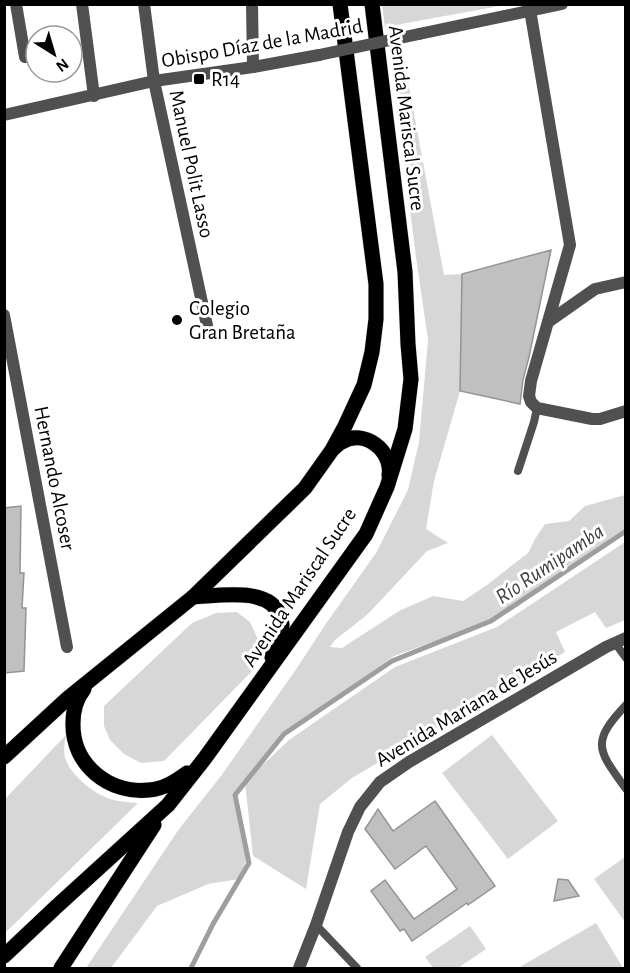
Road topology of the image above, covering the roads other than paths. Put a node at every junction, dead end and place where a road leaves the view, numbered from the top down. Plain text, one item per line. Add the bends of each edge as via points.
1 (16, 4) edge
2 (82, 4) edge
3 (144, 4) edge
4 (252, 4) edge
5 (340, 4) edge
6 (372, 4) edge
7 (562, 4) edge
8 (530, 10) junction
9 (24, 51) edge
10 (254, 67) junction
11 (154, 81) junction
12 (94, 96) junction
13 (4, 115) edge
14 (626, 282) edge
15 (4, 315) edge
16 (548, 322) junction
17 (208, 330) dead end
18 (537, 408) junction
19 (626, 411) edge
20 (332, 450) junction
21 (518, 471) dead end
22 (387, 487) junction
23 (193, 597) junction
24 (620, 641) edge
25 (67, 647) dead end
26 (626, 658) edge
27 (268, 671) junction
28 (98, 674) junction
29 (626, 705) edge
30 (4, 757) edge
31 (205, 758) junction
32 (626, 789) edge
33 (168, 805) junction
34 (316, 925) junction
35 (4, 956) edge
36 (62, 969) edge
37 (299, 969) edge
38 (357, 969) edge

1 - 9 street
2 - 12 street
3 - 11 street, Manuel Polit Lasso
4 - 10 street
5 - 20 main road via 376,284 376,319 363,385
6 - 22 main road, Avenida Mariscal Sucre via 405,272 411,379 405,429
7 - 8 street, Obispo Díaz de la Madrid
8 - 10 street, Obispo Díaz de la Madrid, bridge
8 - 16 street via 570,245
10 - 11 street, Obispo Díaz de la Madrid
11 - 12 street, Obispo Díaz de la Madrid
11 - 17 street, Manuel Polit Lasso
12 - 13 street, Obispo Díaz de la Madrid
14 - 16 street via 596,289
15 - 25 street, Hernando Alcoser
16 - 18 street via 529,396
18 - 19 street via 592,419
18 - 21 lane
20 - 22 main road via 353,438 374,443 388,460
20 - 23 main road via 305,488
22 - 27 main road, Avenida Mariscal Sucre via 366,534
23 - 27 main road via 246,595 262,598 278,609 282,623
23 - 28 main road
24 - 26 lane
24 - 34 street, Avenida Mariana de Jesús via 380,782 360,807 348,832
27 - 31 main road, Avenida Mariscal Sucre
28 - 30 main road
28 - 31 main road via 81,693 73,711 72,733 79,753 92,771 109,784 130,790 152,790 172,783
29 - 32 lane via 611,720 602,738 604,756
31 - 33 main road, Avenida Mariscal Sucre
33 - 35 main road, Avenida Mariscal Sucre
33 - 36 main road
34 - 37 street, Avenida Mariana de Jesús
34 - 38 lane

